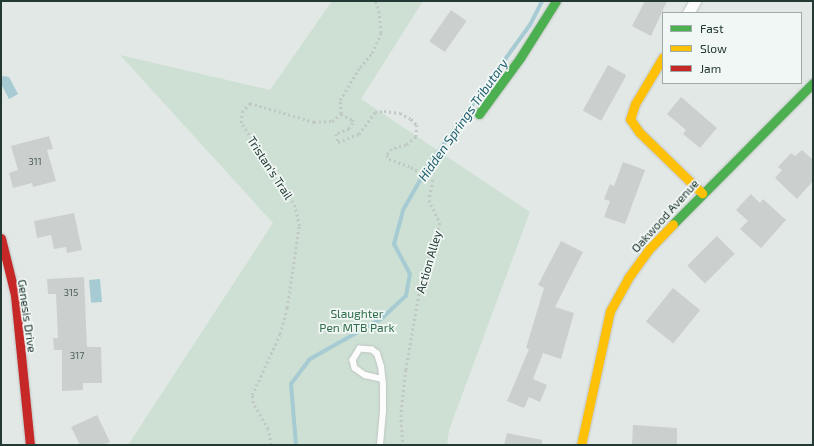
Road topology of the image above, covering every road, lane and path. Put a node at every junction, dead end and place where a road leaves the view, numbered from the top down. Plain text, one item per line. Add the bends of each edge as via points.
1 (375, 1) edge
2 (556, 1) edge
3 (695, 1) edge
4 (689, 12) edge
5 (662, 59) edge
6 (813, 83) edge
7 (341, 114) junction
8 (479, 114) dead end
9 (702, 193) junction
10 (1, 238) edge
11 (382, 379) junction
12 (30, 445) edge
13 (270, 445) edge
14 (380, 445) edge
15 (404, 445) edge
16 (581, 445) edge

1 - 7 path via 381,33 372,53 360,67 340,100
2 - 8 street via 520,58
3 - 4 street
5 - 9 street via 630,119 639,132
6 - 9 street, Oakwood Avenue
7 - 13 path, Tristan's Trail via 332,121 314,122 250,103 242,112 241,123 288,193 295,207 299,226 280,334 252,395 253,403 268,428
7 - 15 path, Action Alley via 353,120 353,123 349,129 336,134 338,142 359,134 375,112 400,113 411,119 417,125 416,137 406,145 392,148 387,155 389,159 411,167 432,180 429,200 440,223 421,284 408,361 401,415
9 - 16 street, Oakwood Avenue via 650,248 628,278 610,311
10 - 12 street, Genesis Drive via 14,295
11 - 11 lane via 377,354 365,348 360,349 353,360 355,368 365,375
11 - 14 lane via 384,412

